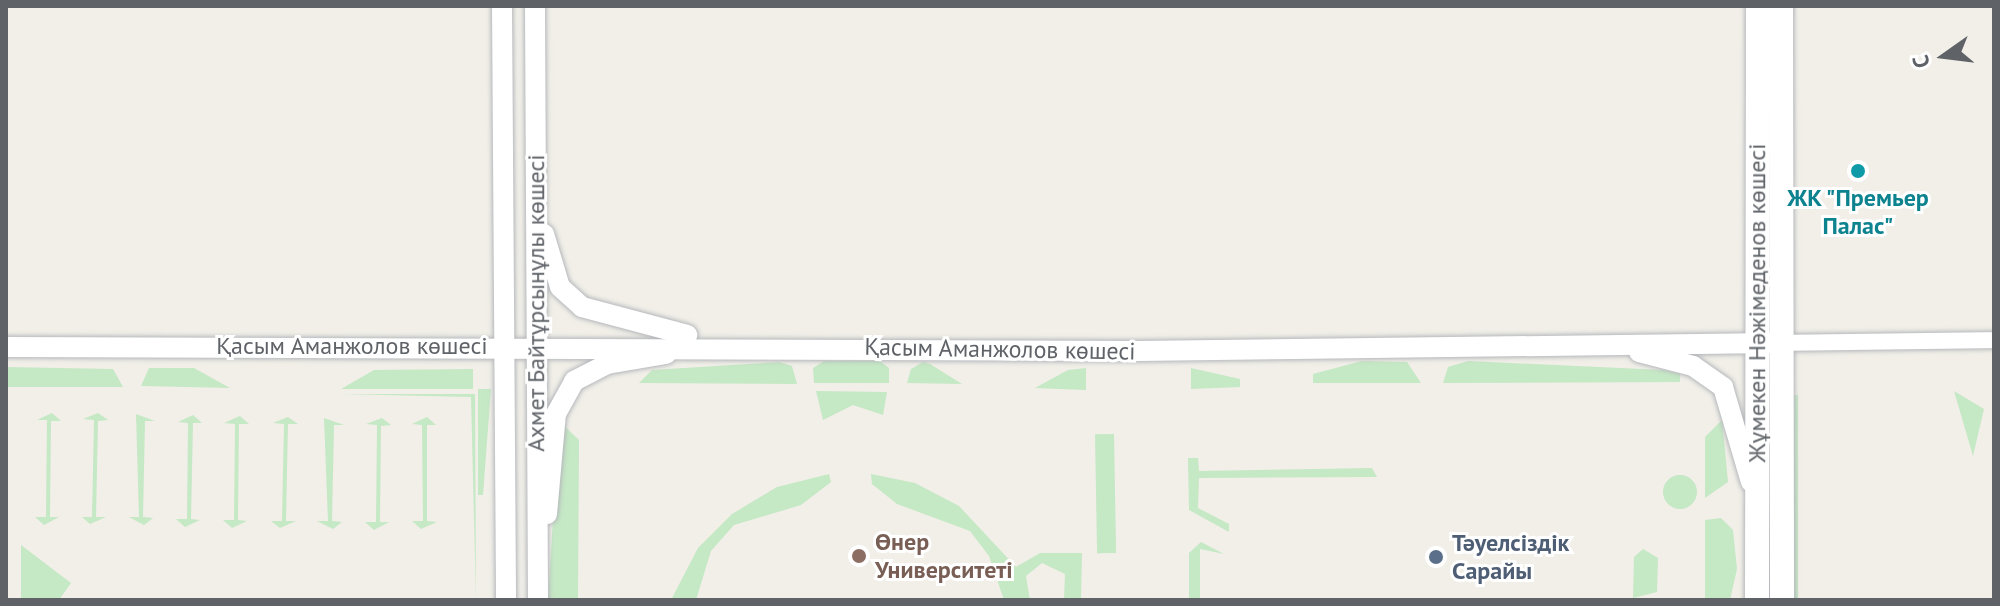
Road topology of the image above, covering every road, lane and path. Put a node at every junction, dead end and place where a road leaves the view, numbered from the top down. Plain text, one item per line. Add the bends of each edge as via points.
1 (502, 6) edge
2 (535, 6) edge
3 (1758, 6) edge
4 (1781, 6) edge
5 (534, 117) junction
6 (1994, 340) edge
7 (1770, 343) junction
8 (730, 344) junction
9 (1596, 344) junction
10 (501, 345) junction
11 (534, 345) junction
12 (6, 347) edge
13 (1757, 516) junction
14 (538, 593) edge
15 (506, 600) edge
16 (1757, 600) edge
17 (1782, 600) edge

1 - 10 street, Ахмет Байтұрсынұлы көшесі
2 - 5 street, Ахмет Байтұрсынұлы көшесі
3 - 7 main road, Жұмекен Нәжімеденов көшесі
4 - 7 main road, Жұмекен Нәжімеденов көшесі
5 - 8 street via 545,248 560,287 602,318
5 - 11 street, Ахмет Байтұрсынұлы көшесі
6 - 7 street, Қасым Аманжолов көшесі
7 - 9 street, Қасым Аманжолов көшесі
7 - 13 main road, Жұмекен Нәжімеденов көшесі
7 - 17 main road, Жұмекен Нәжімеденов көшесі
8 - 9 street, Қасым Аманжолов көшесі via 1138,351
8 - 11 street, Қасым Аманжолов көшесі
8 - 14 street via 607,364 574,381 556,414
9 - 13 street via 1693,366 1723,387 1739,424
10 - 11 street, Қасым Аманжолов көшесі
10 - 12 street, Қасым Аманжолов көшесі
10 - 15 street, Ахмет Байтұрсынұлы көшесі
11 - 14 street, Ахмет Байтұрсынұлы көшесі
13 - 16 main road, Жұмекен Нәжімеденов көшесі

